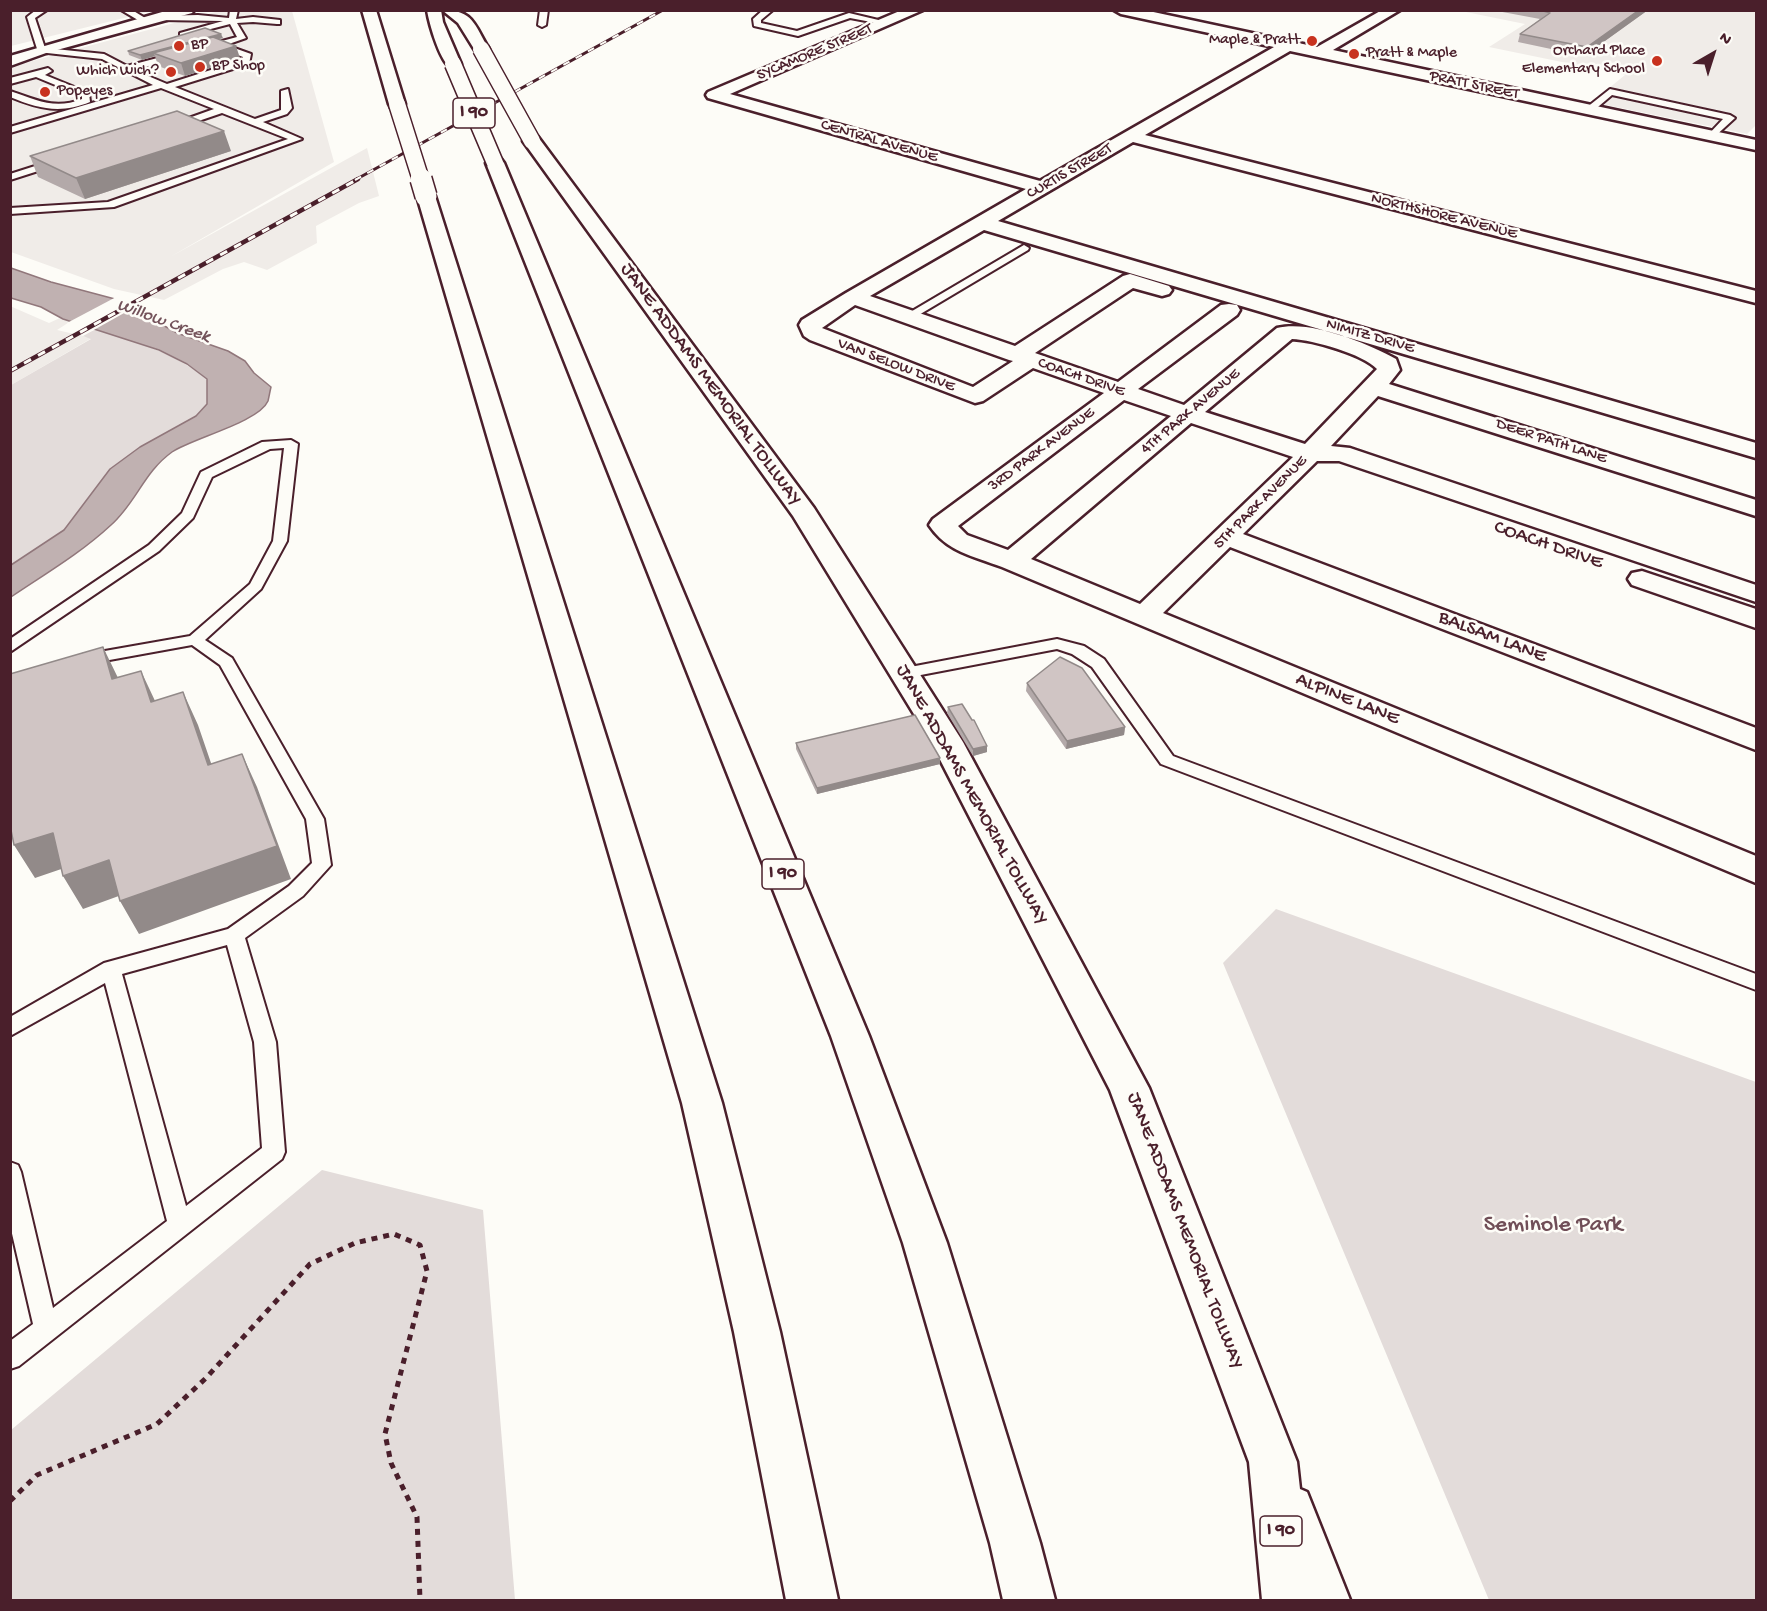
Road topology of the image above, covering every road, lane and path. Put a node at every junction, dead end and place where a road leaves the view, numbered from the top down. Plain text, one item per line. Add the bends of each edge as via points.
1 (43, 10) edge
2 (125, 10) edge
3 (187, 10) edge
4 (234, 10) edge
5 (369, 10) edge
6 (434, 10) edge
7 (449, 10) edge
8 (544, 10) edge
9 (769, 10) edge
10 (916, 10) edge
11 (1121, 10) edge
12 (1393, 10) edge
13 (153, 20) junction
14 (232, 21) junction
15 (278, 22) dead end
16 (887, 23) junction
17 (542, 25) dead end
18 (85, 38) junction
19 (173, 38) edge
20 (213, 45) junction
21 (1287, 46) junction
22 (41, 50) junction
23 (120, 53) dead end
24 (1317, 53) junction
25 (10, 54) edge
26 (104, 57) junction
27 (10, 61) edge
28 (127, 69) junction
29 (36, 74) junction
30 (10, 81) edge
31 (164, 86) junction
32 (285, 91) dead end
33 (10, 94) edge
34 (714, 95) joint
35 (116, 99) junction
36 (10, 104) edge
37 (224, 109) junction
38 (1589, 110) junction
39 (46, 120) junction
40 (255, 122) junction
41 (175, 126) edge
42 (10, 130) edge
43 (1712, 136) junction
44 (1132, 137) junction
45 (1756, 145) edge
46 (64, 160) edge
47 (10, 177) edge
48 (1043, 188) junction
49 (10, 211) edge
50 (975, 228) junction
51 (1024, 248) joint
52 (853, 297) junction
53 (1756, 297) edge
54 (908, 317) junction
55 (1023, 358) junction
56 (1374, 387) junction
57 (1120, 391) junction
58 (1187, 414) junction
59 (1756, 451) edge
60 (1310, 454) junction
61 (1756, 508) edge
62 (942, 525) joint
63 (1227, 537) junction
64 (1012, 561) junction
65 (1756, 594) edge
66 (1144, 616) junction
67 (1756, 619) edge
68 (195, 640) junction
69 (10, 647) edge
70 (62, 666) edge
71 (905, 673) junction
72 (1756, 739) edge
73 (1756, 870) edge
74 (234, 935) junction
75 (111, 969) junction
76 (1756, 982) edge
77 (10, 1028) edge
78 (10, 1172) edge
79 (180, 1225) junction
80 (46, 1329) junction
81 (10, 1357) edge
82 (1273, 1462) junction
83 (10, 1501) edge
84 (420, 1600) edge
85 (812, 1600) edge
86 (1029, 1600) edge
87 (1288, 1600) edge
88 (1324, 1600) edge

1 - 22 lane via 31,17
2 - 13 lane
3 - 13 main road
4 - 14 lane
5 - 85 main road, bridge via 702,1103 757,1332
6 - 86 main road, I 90, bridge via 850,1036 926,1243
7 - 71 main road, JANE ADDAMS MEMORIAL TOLLWAY / I 90, bridge via 464,20 532,141 805,514
8 - 17 lane
9 - 16 lane via 757,19 758,24 788,32 805,33 849,15
10 - 16 main road, SYCAMORE STREET
11 - 21 main road, PRATT STREET
12 - 24 main road
13 - 14 lane via 198,17
13 - 18 main road
14 - 15 lane
14 - 19 lane
14 - 20 lane via 242,38
16 - 34 main road, SYCAMORE STREET
18 - 22 main road
18 - 26 lane via 106,48
20 - 28 lane
20 - 31 lane via 248,56 246,62
21 - 24 main road, PRATT STREET
21 - 44 main road, CURTIS STREET
22 - 25 main road
22 - 26 lane
22 - 27 main road
23 - 26 lane
24 - 38 main road, PRATT STREET
26 - 28 lane
28 - 31 lane
29 - 30 lane
29 - 33 lane via 83,93 64,102 38,105
29 - 35 lane via 48,71
31 - 35 lane
31 - 37 lane
32 - 40 lane via 284,112
34 - 48 main road, CENTRAL AVENUE
35 - 39 lane
36 - 39 lane
37 - 40 lane
37 - 41 lane
38 - 43 main road, PRATT STREET
38 - 43 lane via 1611,92 1730,118
39 - 42 lane
40 - 49 lane via 297,139 110,206
43 - 45 main road, PRATT STREET
44 - 48 main road, CURTIS STREET
44 - 53 main road, NORTHSHORE AVENUE
46 - 47 lane
48 - 50 main road, CURTIS STREET
50 - 51 main road
50 - 52 main road, CURTIS STREET
50 - 59 main road, NIMITZ DRIVE
51 - 54 lane
52 - 54 main road, COACH DRIVE
52 - 55 main road, VAN SELOW DRIVE via 811,323 812,331 975,396
54 - 55 main road, COACH DRIVE
55 - 57 main road, COACH DRIVE
55 - 57 main road, 3RD PARK AVENUE via 1130,280 1229,310
56 - 58 main road, 4TH PARK AVENUE via 1389,369 1388,364 1376,356 1290,331
56 - 60 main road, 5TH PARK AVENUE
56 - 61 main road, DEER PATH LANE
57 - 58 main road, COACH DRIVE
57 - 62 main road, 3RD PARK AVENUE
58 - 60 main road, COACH DRIVE
58 - 64 main road, 4TH PARK AVENUE
60 - 63 main road, 5TH PARK AVENUE
60 - 65 main road, COACH DRIVE via 1341,453
60 - 67 main road, COACH DRIVE via 1326,468
62 - 64 main road, ALPINE LANE via 958,541
63 - 66 main road, 5TH PARK AVENUE
63 - 72 main road, BALSAM LANE
64 - 66 main road, ALPINE LANE
66 - 73 main road, ALPINE LANE
68 - 69 lane via 256,586 280,541 291,444 267,445 206,475 188,514 154,548
68 - 70 lane via 92,657
68 - 74 lane via 226,662 315,819 322,865 296,891
71 - 76 lane via 1057,644 1078,650 1098,663 1167,760
71 - 82 main road, JANE ADDAMS MEMORIAL TOLLWAY / I 90 via 947,742 1129,1088
74 - 75 lane
74 - 79 lane via 265,1042 274,1152
75 - 77 lane
75 - 79 lane
78 - 80 lane
79 - 80 lane
80 - 81 lane
82 - 87 main road, JANE ADDAMS MEMORIAL TOLLWAY / I 90
82 - 88 main road
83 - 84 path via 37,1475 157,1424 206,1378 310,1263 355,1244 394,1234 420,1245 427,1271 385,1434 391,1463 417,1517

